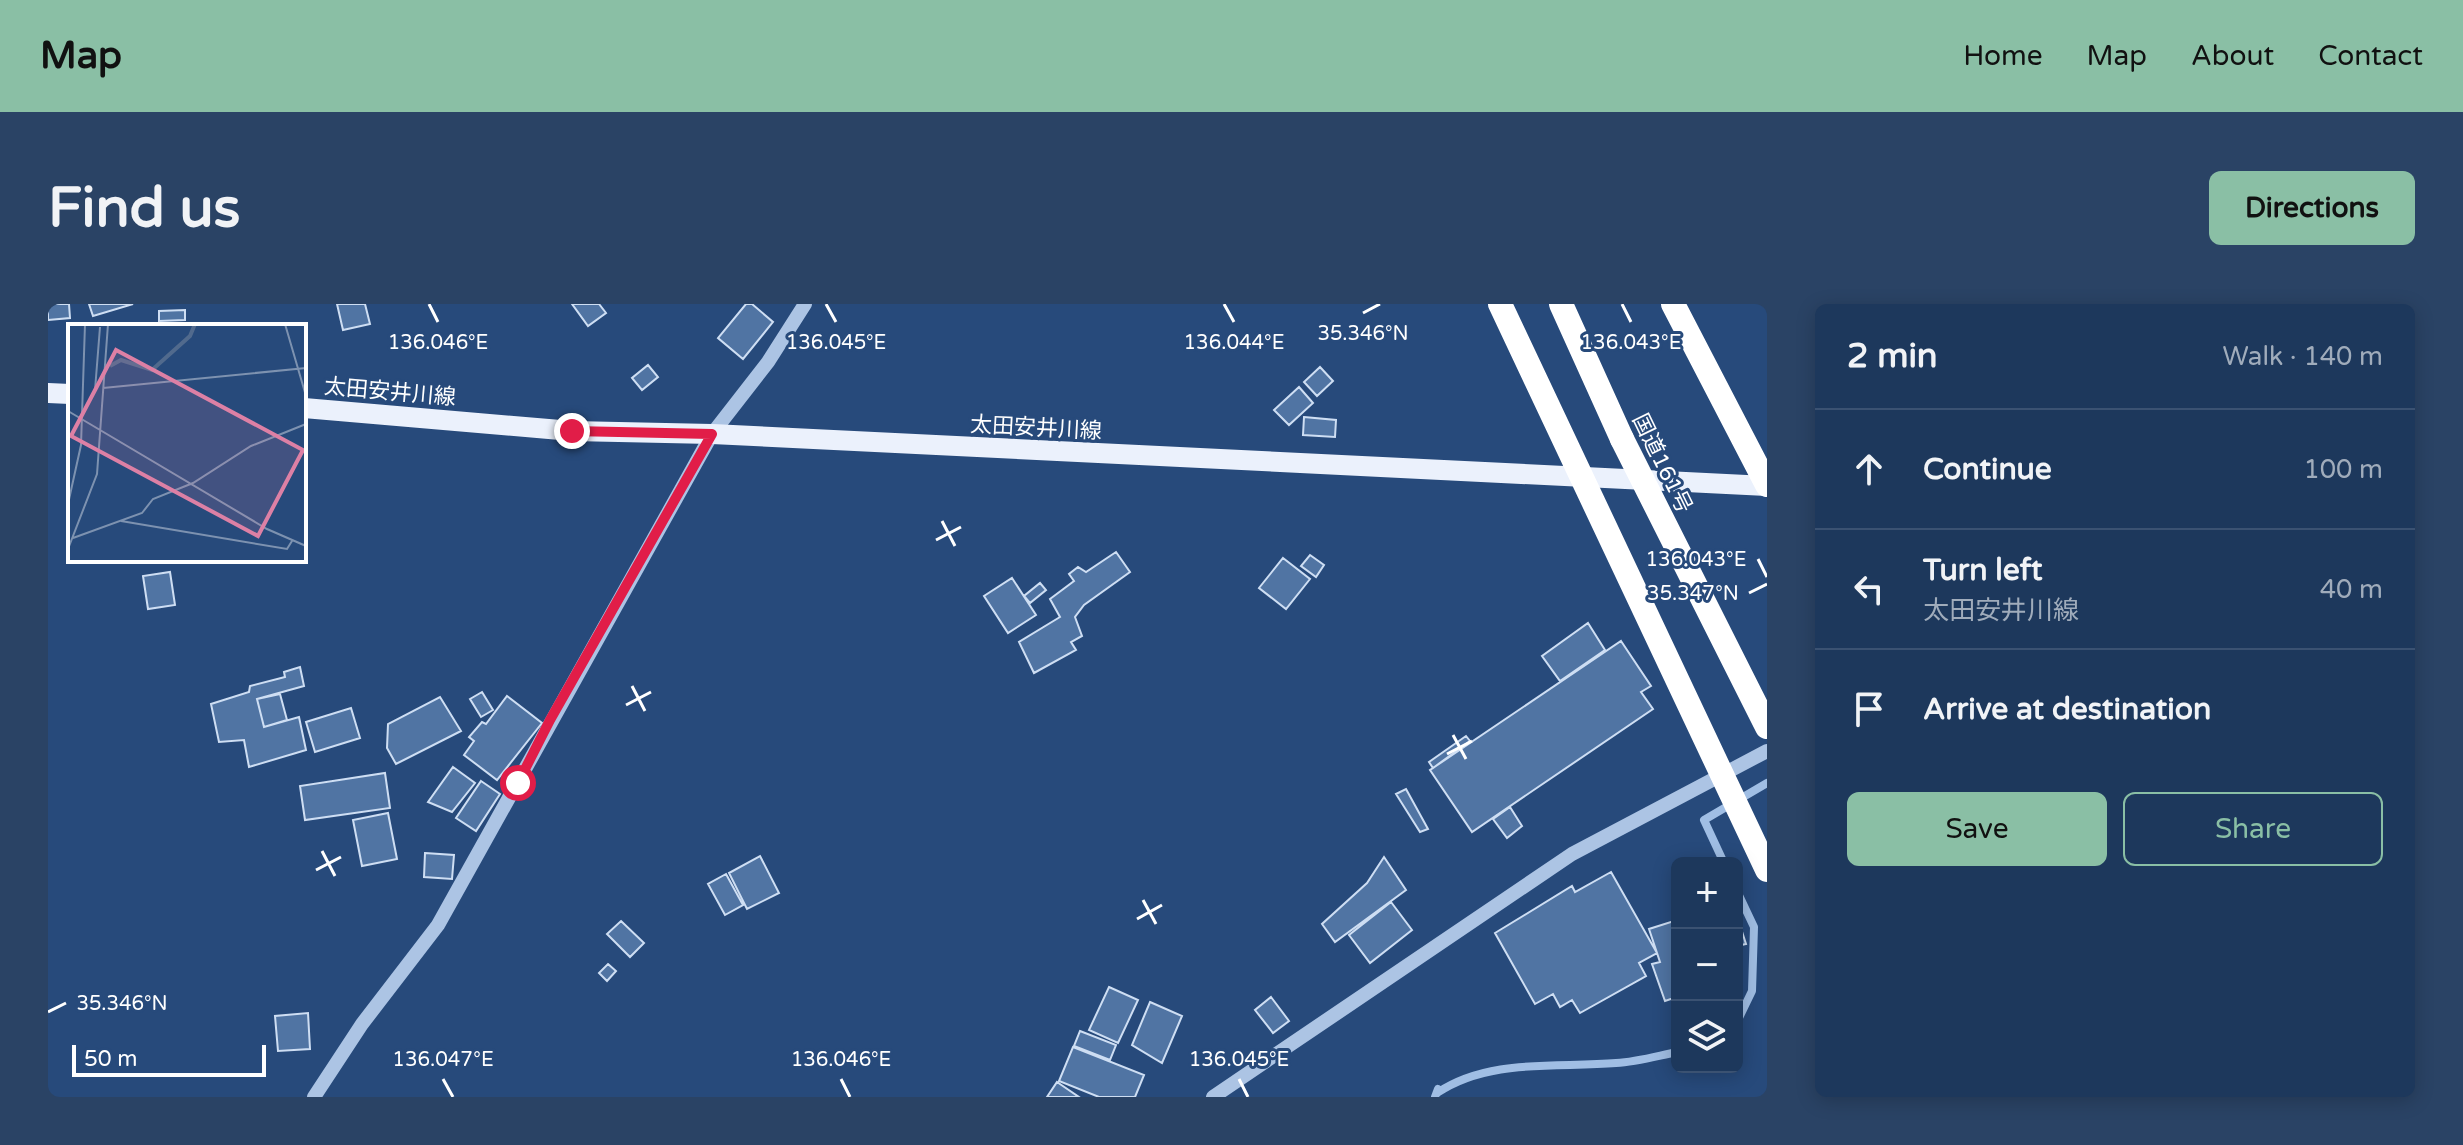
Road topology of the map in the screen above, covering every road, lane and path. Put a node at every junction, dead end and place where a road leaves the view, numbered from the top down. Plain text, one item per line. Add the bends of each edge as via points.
1 (805, 304) edge
2 (1500, 304) edge
3 (1561, 304) edge
4 (1673, 304) edge
5 (48, 393) edge
6 (68, 394) edge
7 (306, 408) edge
8 (712, 434) junction
9 (1581, 477) junction
10 (1767, 485) edge
11 (1767, 727) edge
12 (1767, 751) edge
13 (1724, 774) junction
14 (1763, 860) edge
15 (314, 1097) edge
16 (1213, 1097) edge

1 - 8 street
2 - 9 highway
3 - 11 highway, 国道161号, bridge via 1622,439
4 - 10 highway
5 - 6 main road
7 - 8 main road, 太田安井川線 via 572,431
8 - 9 main road, 太田安井川線
8 - 15 street via 438,925
9 - 10 main road, 太田安井川線
9 - 13 highway
12 - 13 street
13 - 14 highway
13 - 16 street via 1572,854

